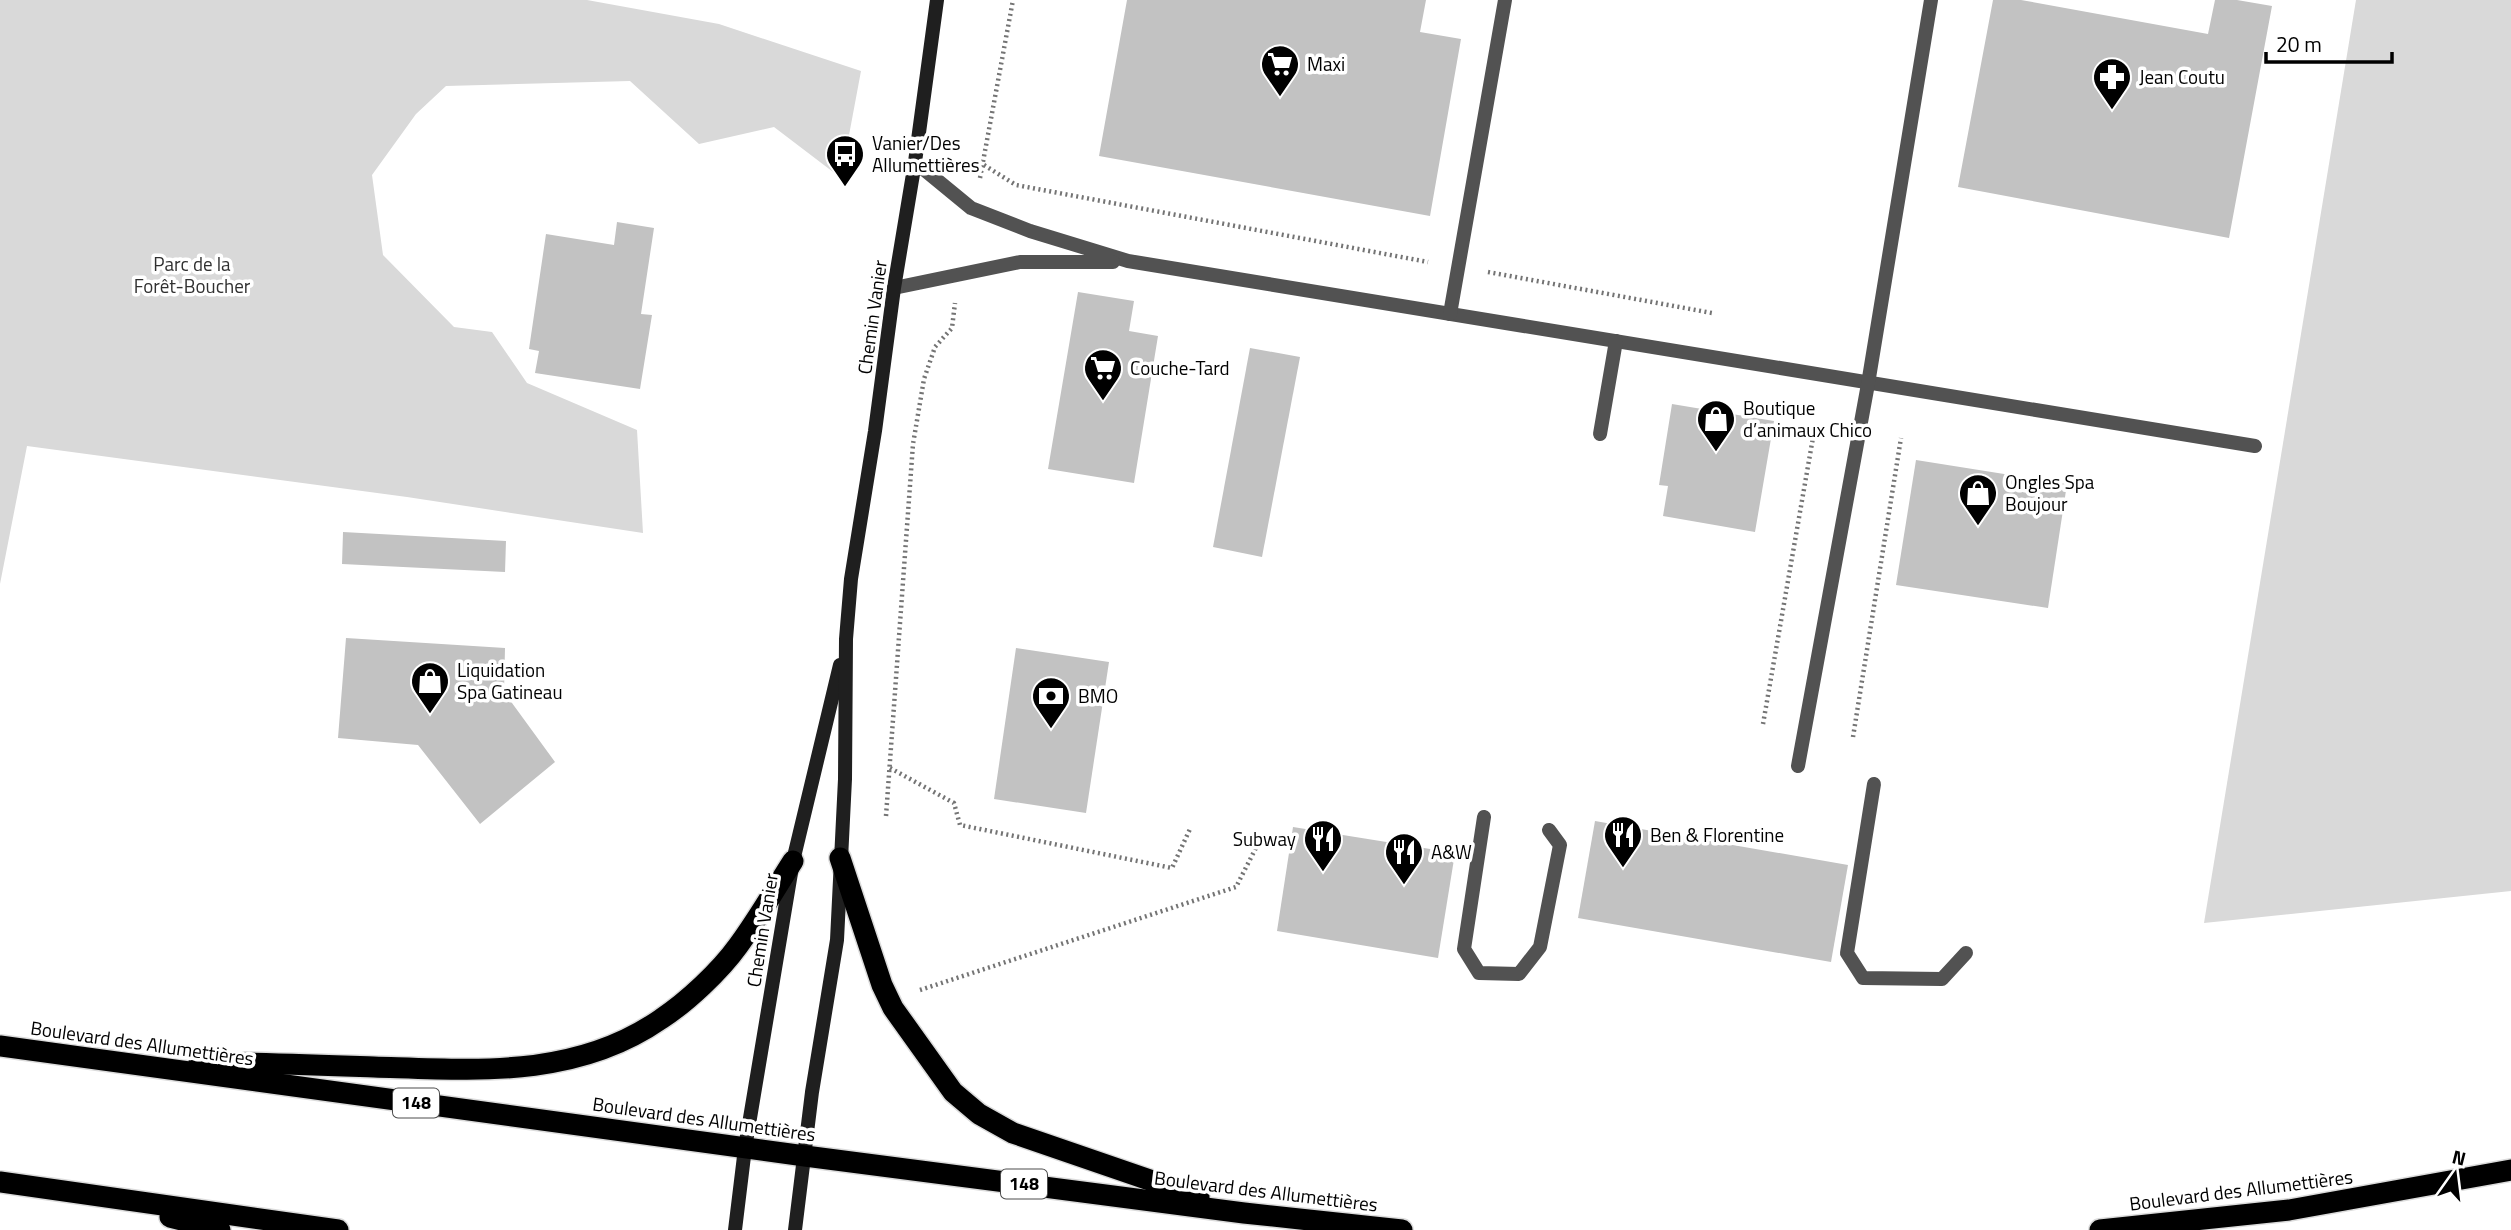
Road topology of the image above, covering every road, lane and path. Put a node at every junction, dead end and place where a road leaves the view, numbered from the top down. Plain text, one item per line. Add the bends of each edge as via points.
1 (937, 0) edge
2 (1013, 0) edge
3 (1505, 0) edge
4 (1931, 0) edge
5 (915, 162) junction
6 (984, 165) junction
7 (971, 208) junction
8 (1128, 261) junction
9 (1428, 262) dead end
10 (1488, 272) dead end
11 (957, 275) junction
12 (894, 288) junction
13 (1712, 313) dead end
14 (1450, 314) junction
15 (1616, 341) junction
16 (1868, 384) junction
17 (1815, 426) dead end
18 (1600, 434) dead end
19 (1901, 438) dead end
20 (2255, 446) dead end
21 (846, 639) junction
22 (1763, 724) dead end
23 (1853, 737) dead end
24 (1798, 766) dead end
25 (890, 768) junction
26 (1874, 783) dead end
27 (886, 816) dead end
28 (1484, 817) dead end
29 (1190, 829) dead end
30 (1549, 830) dead end
31 (1259, 842) dead end
32 (840, 858) junction
33 (793, 861) junction
34 (1966, 953) dead end
35 (920, 990) dead end
36 (0, 1046) edge
37 (86, 1058) junction
38 (746, 1148) junction
39 (804, 1156) junction
40 (2511, 1170) edge
41 (0, 1182) edge
42 (52, 1188) junction
43 (1244, 1213) junction
44 (220, 1230) edge
45 (338, 1230) edge
46 (735, 1230) edge
47 (795, 1230) edge
48 (1402, 1230) edge
49 (2100, 1230) edge

1 - 5 main road, Chemin Vanier
2 - 6 path
3 - 14 lane
4 - 16 lane
5 - 7 lane
5 - 12 main road, Chemin Vanier
6 - 7 path
6 - 9 path via 1016,185
7 - 8 lane
8 - 11 lane via 1020,262
8 - 14 lane
10 - 13 path
11 - 12 lane
11 - 25 path via 952,328 935,347 924,379 913,444
12 - 21 main road, Chemin Vanier
14 - 15 lane
15 - 16 lane
15 - 18 lane
16 - 20 lane
16 - 24 lane
17 - 22 path
19 - 23 path
21 - 32 main road, Chemin Vanier
21 - 33 main road, Chemin Vanier
25 - 27 path
25 - 29 path via 954,803 960,825 1132,860 1172,868
26 - 34 lane via 1847,953 1863,978 1942,978
28 - 30 lane via 1464,949 1479,973 1519,974 1540,947 1560,845
31 - 35 path via 1236,887
32 - 39 main road, Chemin Vanier via 836,940
32 - 43 highway via 882,985 953,1092 1013,1133
33 - 37 highway via 737,948 700,987 662,1019 620,1044 572,1060 520,1068 448,1069
33 - 38 main road, Chemin Vanier
36 - 37 highway, Boulevard des Allumettières / 148
37 - 38 highway, Boulevard des Allumettières / 148
38 - 39 highway, Boulevard des Allumettières / 148
38 - 46 main road, Chemin Vanier
39 - 43 highway, Boulevard des Allumettières / 148
39 - 47 main road, Chemin Vanier
40 - 49 highway, Boulevard des Allumettières via 2289,1210
41 - 42 highway
42 - 44 highway
42 - 45 highway
43 - 48 highway, Boulevard des Allumettières / 148

